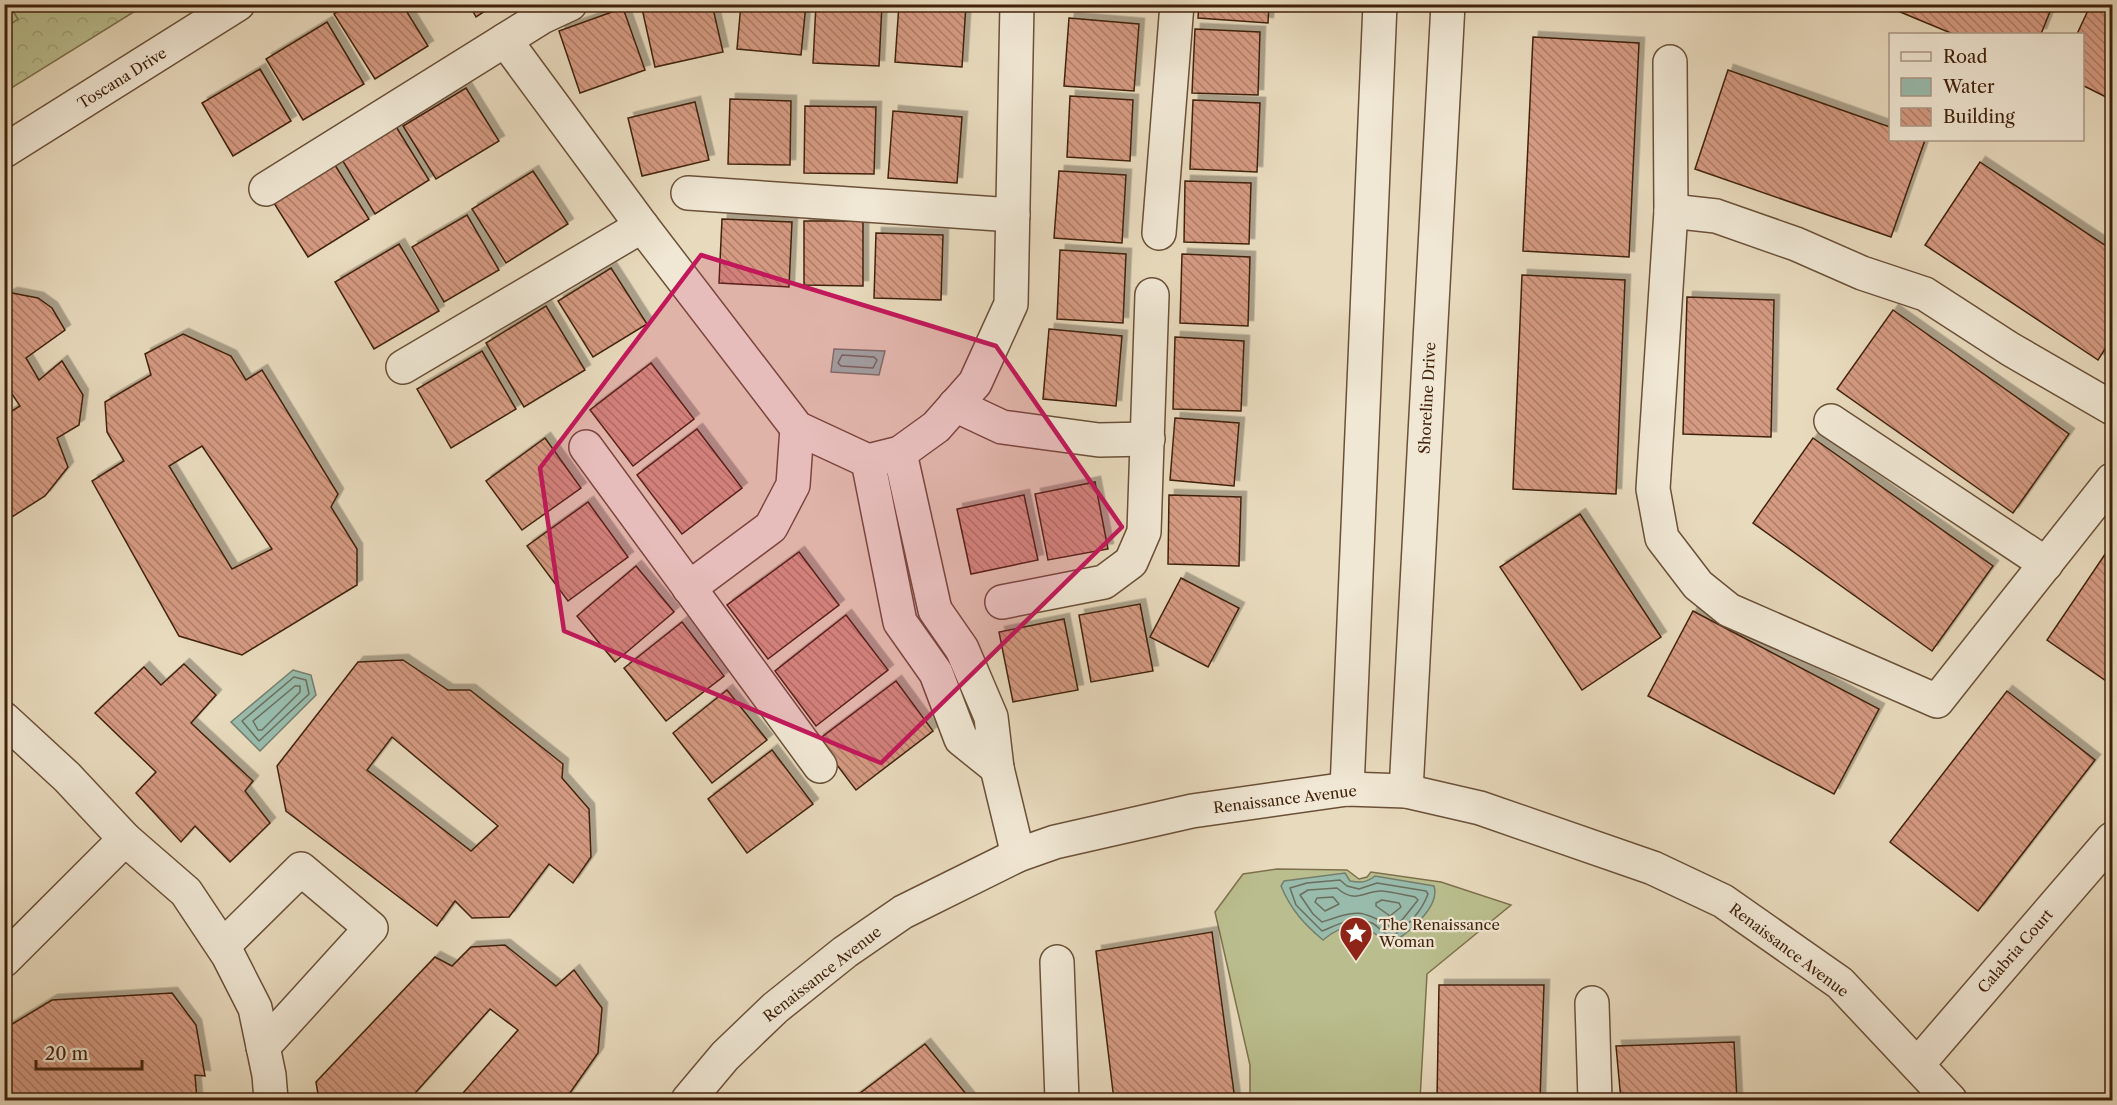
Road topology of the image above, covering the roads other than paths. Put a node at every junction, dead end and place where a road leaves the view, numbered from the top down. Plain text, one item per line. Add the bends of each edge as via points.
1 (238, 4) edge
2 (570, 4) edge
3 (1017, 4) edge
4 (1177, 4) edge
5 (1380, 4) edge
6 (1448, 4) edge
7 (505, 40) junction
8 (1670, 62) dead end
9 (4, 151) edge
10 (266, 189) dead end
11 (688, 193) dead end
12 (1671, 211) junction
13 (1013, 215) junction
14 (642, 226) junction
15 (1159, 233) dead end
16 (1152, 295) dead end
17 (403, 367) dead end
18 (956, 405) junction
19 (2112, 408) edge
20 (1831, 421) dead end
21 (797, 428) junction
22 (1148, 439) junction
23 (586, 447) dead end
24 (900, 453) junction
25 (868, 461) junction
26 (2112, 480) edge
27 (2046, 564) junction
28 (689, 588) junction
29 (1002, 602) dead end
30 (4, 718) edge
31 (820, 766) dead end
32 (998, 768) junction
33 (1347, 789) junction
34 (1406, 791) junction
35 (125, 839) junction
36 (2112, 839) edge
37 (1018, 855) junction
38 (223, 946) junction
39 (4, 960) edge
40 (1057, 962) dead end
41 (1592, 1003) dead end
42 (263, 1047) junction
43 (1918, 1064) junction
44 (271, 1101) edge
45 (688, 1101) edge
46 (1062, 1101) edge
47 (1595, 1101) edge
48 (1950, 1101) edge

1 - 9 street, Toscana Drive
2 - 7 street
3 - 13 street
4 - 15 street
5 - 33 street
6 - 34 street, Shoreline Drive
7 - 10 street
7 - 14 street
8 - 12 street
11 - 13 street
12 - 19 street via 1716,216 1925,294
12 - 27 street via 1653,489 1662,538 1698,585 1728,610 1937,702
13 - 18 street via 1011,304 975,383
14 - 17 street
14 - 21 street
16 - 22 street
18 - 22 street via 1002,427 1098,440
18 - 24 street via 936,427
20 - 27 street
21 - 25 street
21 - 28 street via 793,485 771,527
22 - 29 street via 1144,532 1131,562 1104,582
23 - 28 street
24 - 25 street
24 - 32 street via 935,610 962,649 991,717
25 - 32 street via 900,622 936,674 961,739
26 - 27 street
28 - 31 street
30 - 35 street
32 - 37 street
33 - 34 street, Renaissance Avenue
33 - 37 street, Renaissance Avenue via 1192,811 1055,842
34 - 43 street, Renaissance Avenue via 1531,824 1653,868 1723,901 1840,983
35 - 38 street via 186,892
35 - 39 street
36 - 43 street, Calabria Court
37 - 45 street, Renaissance Avenue via 903,912 845,952 775,1008 725,1056
38 - 42 street via 255,1008
38 - 42 street via 301,869 371,928
40 - 46 street
41 - 47 street
42 - 44 street
43 - 48 street, Renaissance Avenue

